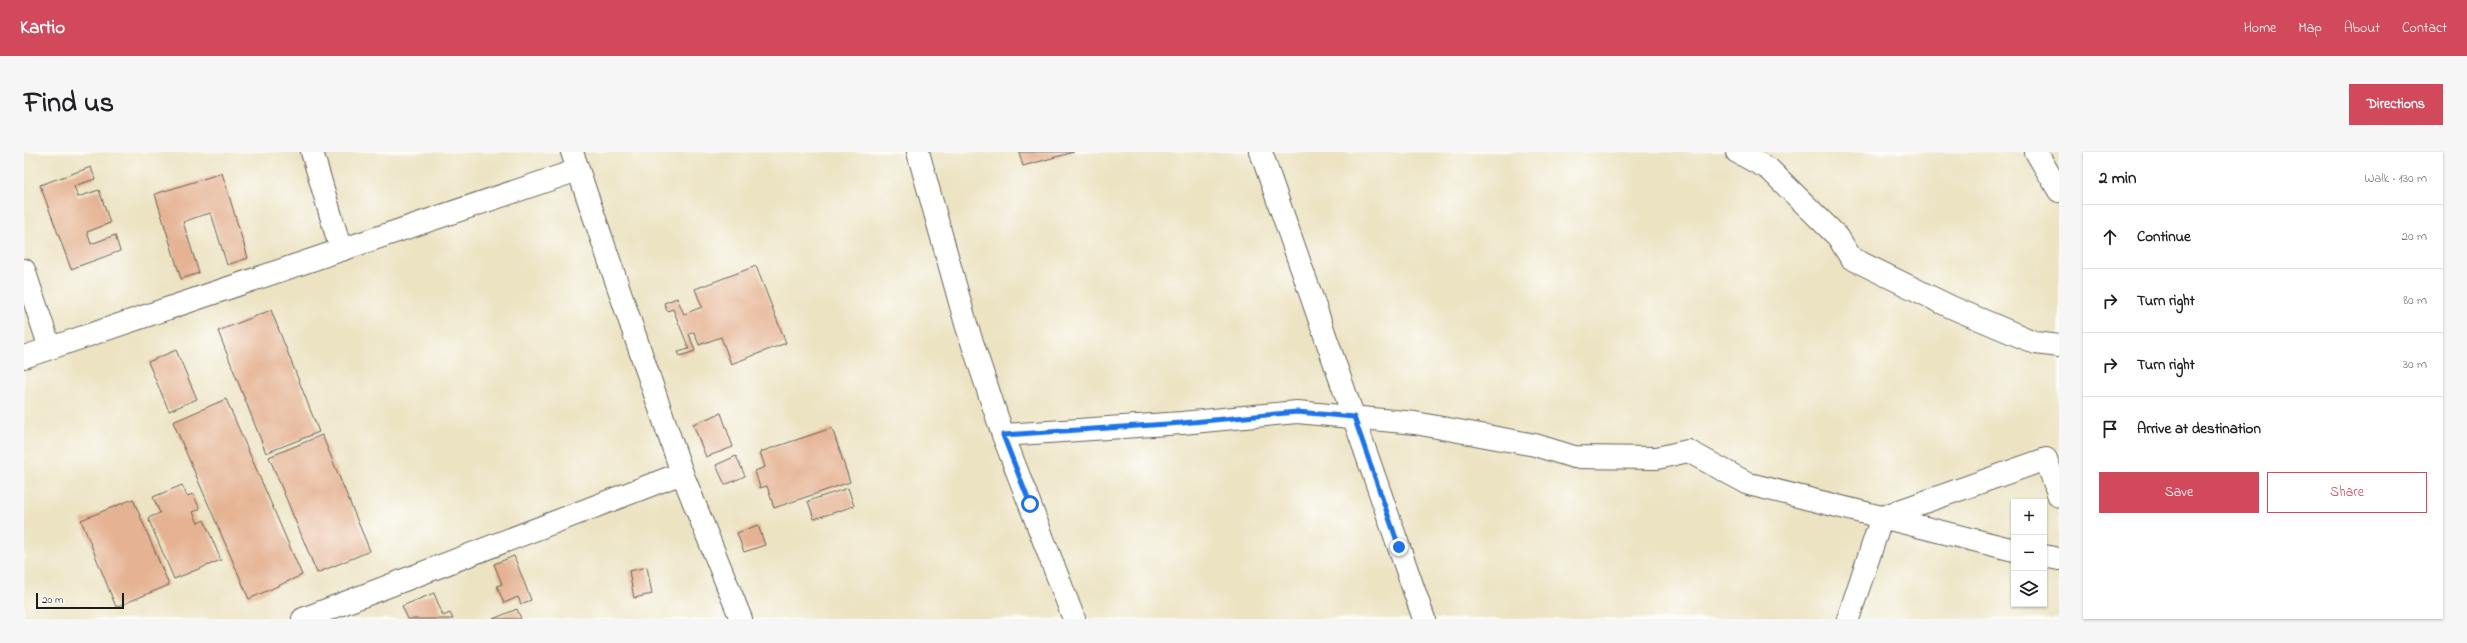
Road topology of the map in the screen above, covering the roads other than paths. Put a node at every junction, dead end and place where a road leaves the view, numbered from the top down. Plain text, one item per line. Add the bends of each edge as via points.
1 (312, 152) edge
2 (918, 152) edge
3 (1261, 152) edge
4 (1738, 152) edge
5 (2036, 152) edge
6 (575, 161) edge
7 (2059, 191) edge
8 (341, 250) junction
9 (24, 270) edge
10 (2059, 346) edge
11 (50, 348) junction
12 (24, 357) edge
13 (1354, 417) junction
14 (1003, 435) junction
15 (682, 472) junction
16 (2059, 496) edge
17 (1882, 517) junction
18 (2011, 549) edge
19 (2047, 557) edge
20 (2059, 559) edge
21 (349, 611) edge
22 (303, 619) edge
23 (742, 619) edge
24 (1074, 619) edge
25 (1424, 619) edge
26 (1848, 619) edge

1 - 8 street
2 - 14 street via 966,324
3 - 13 street
4 - 10 street via 1769,169 1838,237 1851,258 1951,307 2036,343
5 - 7 street
6 - 8 street
6 - 15 street
8 - 11 street
9 - 11 street
11 - 12 street
13 - 14 street via 1297,412
13 - 17 street via 1415,423 1535,445 1574,457 1657,458 1688,451 1749,484
13 - 25 street
14 - 24 street
15 - 21 street
15 - 23 street
16 - 17 street via 2046,459
17 - 18 street
17 - 26 street
19 - 20 street
21 - 22 street

